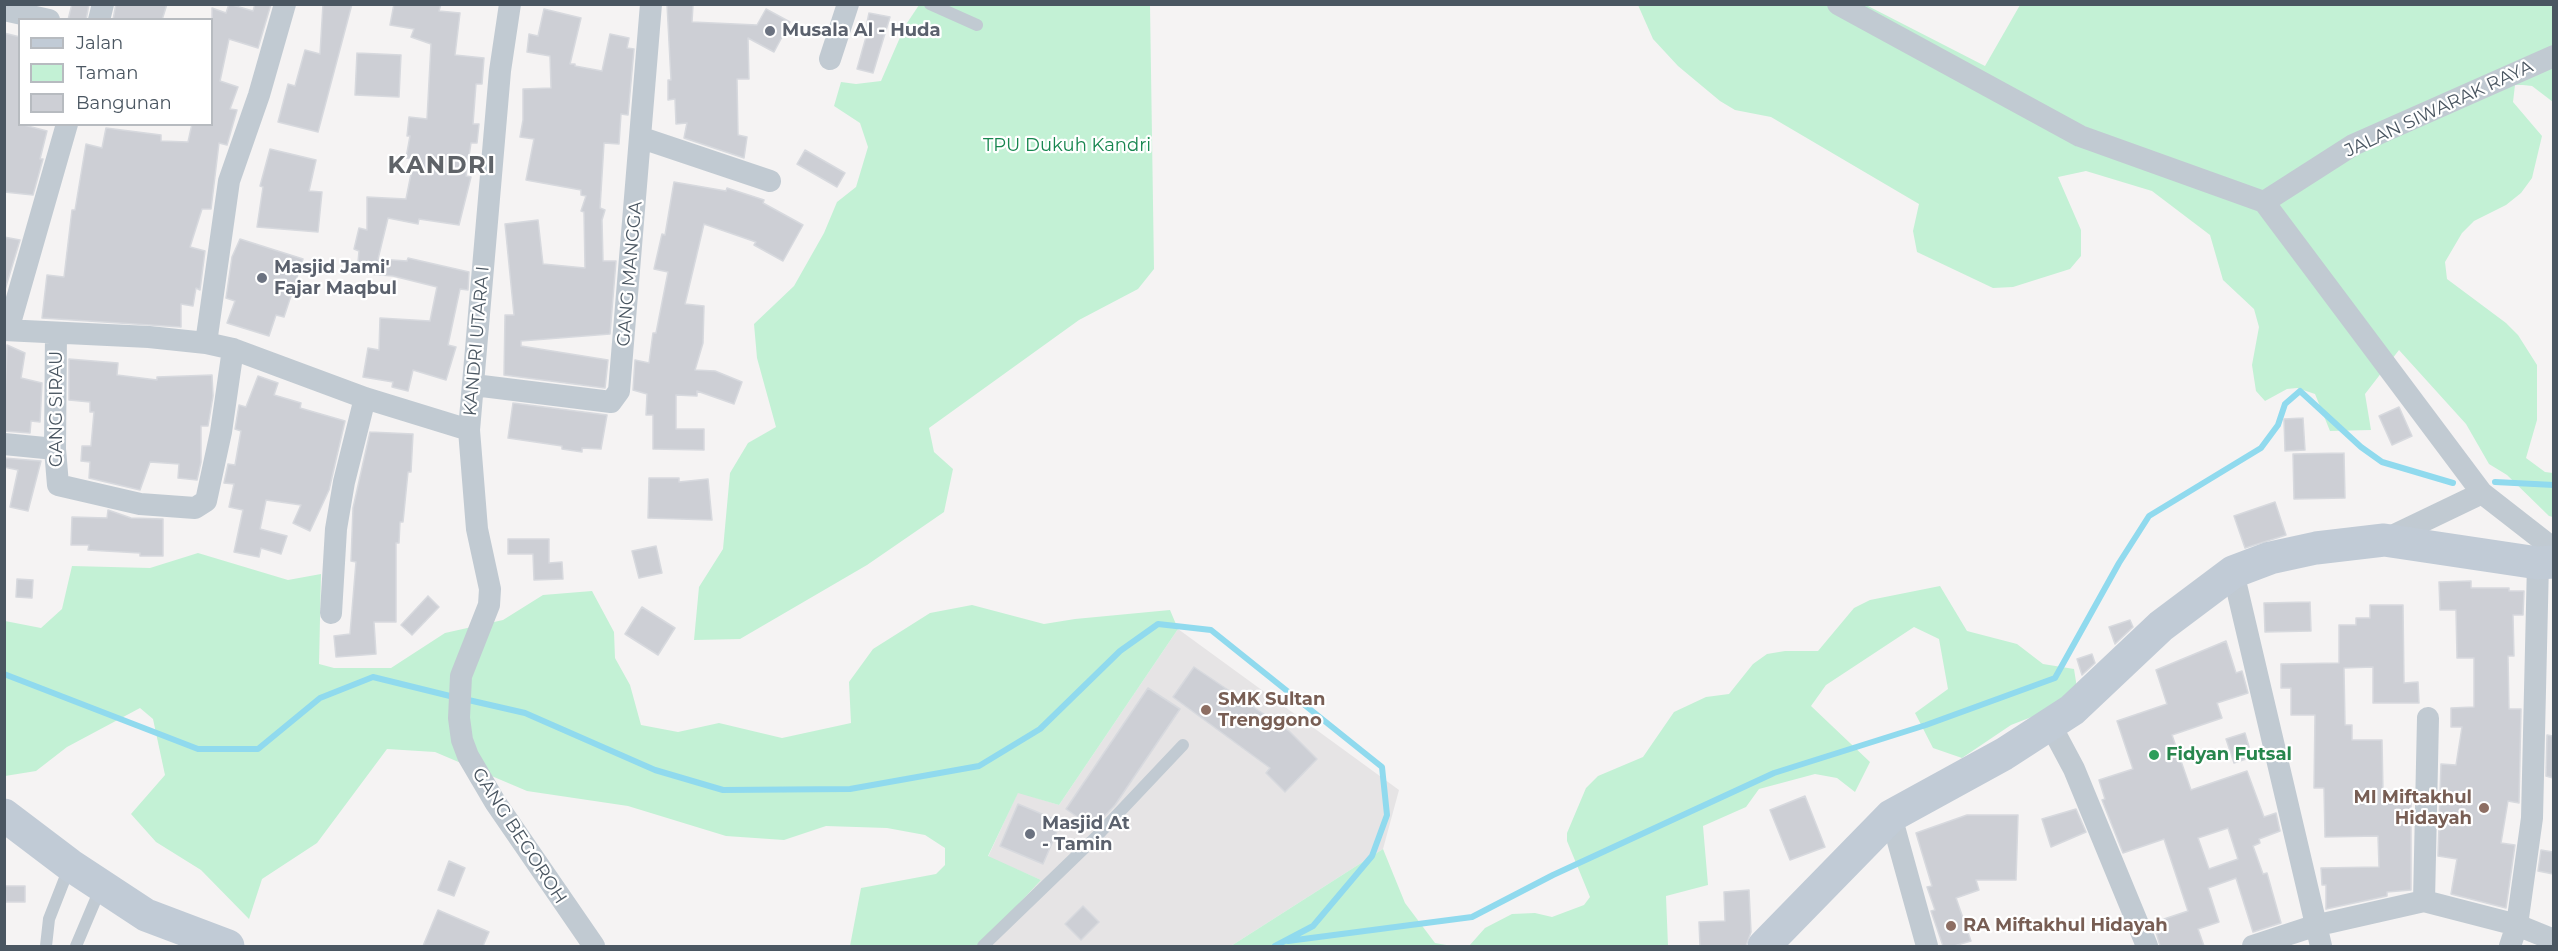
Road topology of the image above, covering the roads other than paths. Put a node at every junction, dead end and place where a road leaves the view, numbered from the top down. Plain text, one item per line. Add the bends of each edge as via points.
1 (285, 4) edge
2 (510, 4) edge
3 (651, 4) edge
4 (848, 4) edge
5 (930, 4) edge
6 (1838, 4) edge
7 (4, 10) edge
8 (41, 18) edge
9 (977, 25) dead end
10 (2553, 56) edge
11 (830, 59) dead end
12 (66, 126) edge
13 (642, 138) junction
14 (770, 181) dead end
15 (2264, 202) junction
16 (6, 330) edge
17 (56, 333) junction
18 (206, 343) junction
19 (233, 349) junction
20 (474, 385) junction
21 (365, 398) junction
22 (469, 430) junction
23 (4, 444) edge
24 (55, 449) junction
25 (2482, 493) junction
26 (2384, 540) junction
27 (2548, 558) edge
28 (2233, 572) junction
29 (331, 613) dead end
30 (2428, 718) dead end
31 (2050, 724) junction
32 (1183, 745) dead end
33 (2543, 793) edge
34 (4, 815) edge
35 (1891, 816) junction
36 (70, 865) junction
37 (101, 885) junction
38 (2424, 901) junction
39 (2317, 936) edge
40 (2514, 936) edge
41 (2553, 940) edge
42 (46, 946) edge
43 (76, 946) edge
44 (228, 946) edge
45 (594, 946) edge
46 (983, 946) edge
47 (1764, 946) edge
48 (1927, 946) edge
49 (2147, 946) edge
50 (2253, 946) edge

1 - 18 street via 229,181
2 - 20 street, KANDRI UTARA I via 500,71
3 - 13 street, GANG MANGGA
4 - 11 street
5 - 9 lane
6 - 15 street via 2080,136
7 - 8 street
10 - 15 street, JALAN SIWARAK RAYA via 2354,145
12 - 16 street
13 - 14 street
13 - 20 street, GANG MANGGA via 616,398 611,402
15 - 25 street
16 - 17 street, KANDRI UTARA I
17 - 18 street, KANDRI UTARA I
17 - 24 street, GANG SIRAU
18 - 19 street, KANDRI UTARA I
19 - 21 street, KANDRI UTARA I
19 - 24 street, GANG SIRAU via 221,432 206,501 201,505 195,508 141,504 58,484
20 - 22 street, KANDRI UTARA I
21 - 22 street, KANDRI UTARA I
21 - 29 street via 336,529
22 - 45 street, GANG BEGOROH via 477,529 490,589 489,605 461,676 462,740 473,765
23 - 24 street
25 - 26 street
25 - 27 street
26 - 27 main road
26 - 28 main road via 2316,548 2270,558
27 - 33 street
28 - 31 main road via 2161,626 2072,710
28 - 39 street
30 - 38 street
31 - 35 main road
31 - 49 street via 2074,769
32 - 46 lane via 1096,837
33 - 40 street via 2532,818
34 - 36 main road
35 - 47 main road
35 - 48 street
36 - 37 main road
36 - 42 lane via 49,919
37 - 43 lane
37 - 44 main road via 156,921
38 - 39 street
38 - 40 street
39 - 50 street
40 - 41 street

